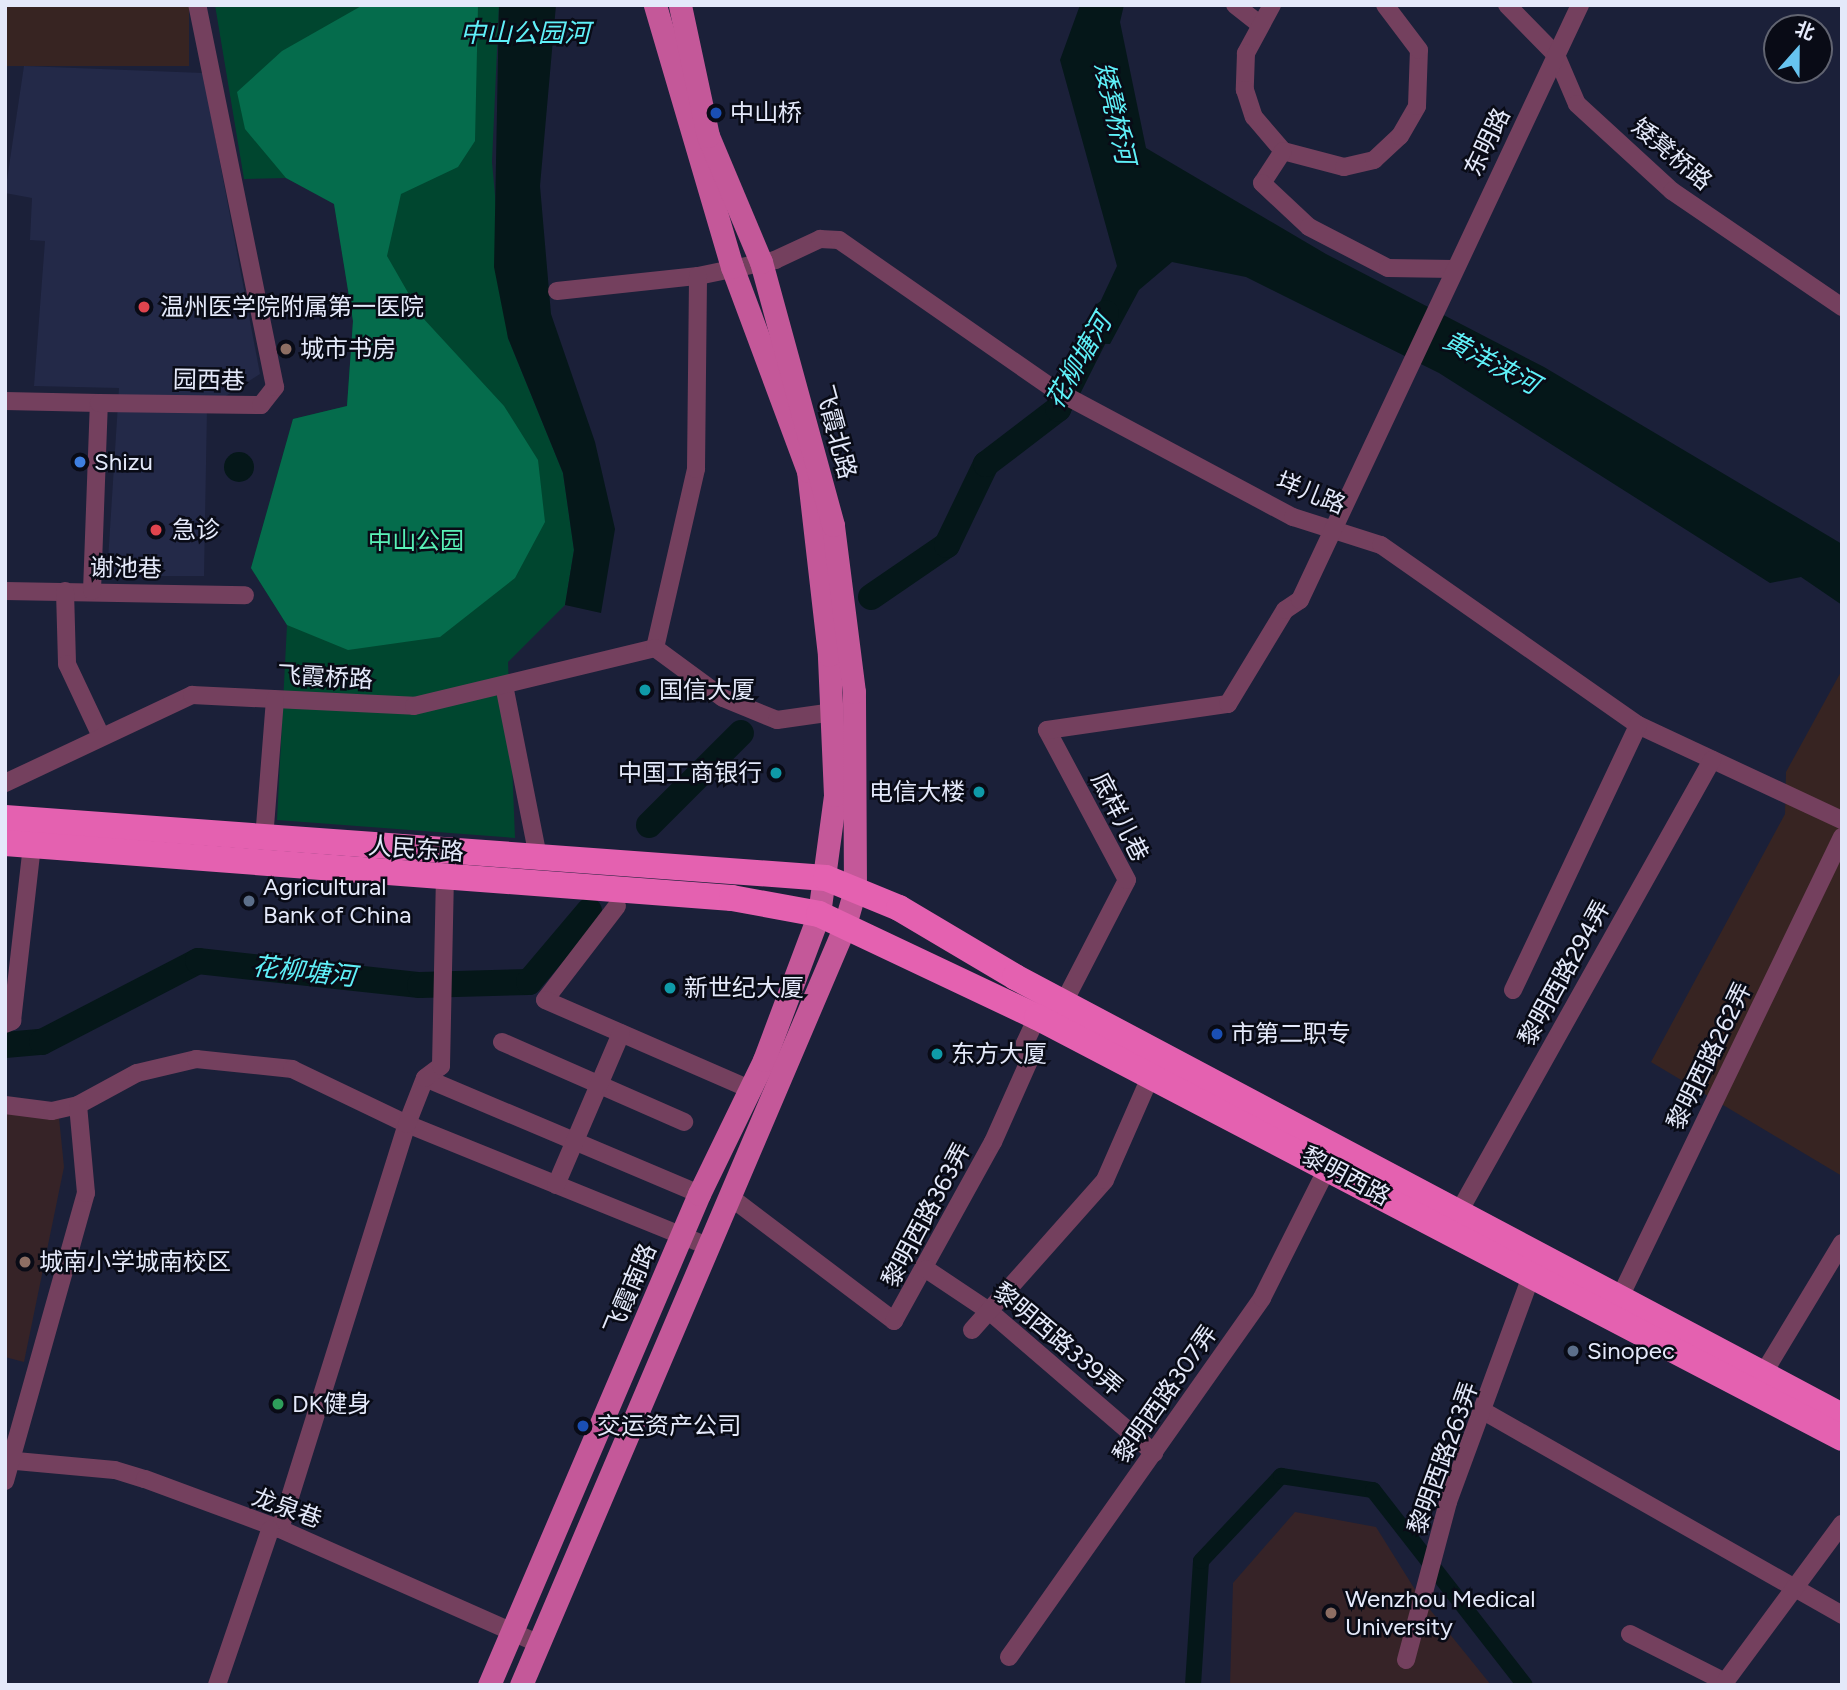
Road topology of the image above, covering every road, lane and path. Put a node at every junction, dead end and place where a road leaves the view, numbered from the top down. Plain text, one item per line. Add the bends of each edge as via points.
1 (197, 5) edge
2 (655, 5) edge
3 (680, 5) edge
4 (1235, 5) edge
5 (1272, 5) edge
6 (1385, 5) edge
7 (1507, 5) edge
8 (1580, 5) edge
9 (1258, 23) junction
10 (1556, 55) junction
11 (1283, 151) junction
12 (761, 262) junction
13 (732, 267) junction
14 (1454, 269) junction
15 (698, 276) junction
16 (557, 290) dead end
17 (1842, 307) edge
18 (5, 401) edge
19 (99, 403) junction
20 (1334, 529) junction
21 (5, 591) edge
22 (65, 591) junction
23 (92, 591) junction
24 (245, 596) dead end
25 (655, 648) junction
26 (504, 685) junction
27 (275, 699) junction
28 (833, 712) junction
29 (1638, 725) junction
30 (1047, 730) joint
31 (100, 734) junction
32 (1712, 760) junction
33 (5, 783) edge
34 (5, 818) edge
35 (1842, 820) edge
36 (1842, 838) edge
37 (264, 839) junction
38 (5, 843) edge
39 (32, 845) junction
40 (538, 857) junction
41 (445, 875) junction
42 (826, 878) junction
43 (855, 890) junction
44 (617, 906) dead end
45 (819, 914) junction
46 (845, 928) junction
47 (1513, 990) dead end
48 (1064, 1002) junction
49 (1037, 1017) junction
50 (5, 1024) edge
51 (621, 1033) junction
52 (502, 1042) dead end
53 (1151, 1075) junction
54 (425, 1078) junction
55 (599, 1084) junction
56 (750, 1089) junction
57 (5, 1105) edge
58 (78, 1105) junction
59 (684, 1122) dead end
60 (407, 1124) junction
61 (575, 1141) junction
62 (1334, 1156) junction
63 (556, 1185) junction
64 (699, 1194) junction
65 (729, 1196) junction
66 (1460, 1210) junction
67 (681, 1236) junction
68 (1842, 1243) edge
69 (708, 1246) junction
70 (926, 1269) junction
71 (1532, 1274) junction
72 (1620, 1297) junction
73 (989, 1311) junction
74 (972, 1330) dead end
75 (1763, 1374) junction
76 (1485, 1412) junction
77 (1842, 1416) edge
78 (1842, 1438) edge
79 (1154, 1452) junction
80 (8, 1460) edge
81 (5, 1481) edge
82 (1842, 1524) edge
83 (275, 1529) junction
84 (1796, 1589) junction
85 (1842, 1615) edge
86 (514, 1631) junction
87 (1630, 1634) dead end
88 (540, 1644) junction
89 (1009, 1657) dead end
90 (1406, 1660) dead end
91 (217, 1685) edge
92 (489, 1685) edge
93 (521, 1685) edge

1 - 19 street, 园西巷 via 275,387 261,405
2 - 13 main road, 飞霞北路
3 - 12 main road, 飞霞北路 via 708,136
4 - 9 street
5 - 9 street
6 - 11 street via 1419,50 1418,106 1399,136 1374,160 1344,167
7 - 10 street, 矮凳桥路
8 - 10 street, 东明路
9 - 11 street via 1246,53 1245,90 1254,117
10 - 14 street, 东明路
10 - 17 street, 矮凳桥路 via 1577,104 1672,191
11 - 14 street via 1262,183 1309,227 1388,268
12 - 13 street
12 - 20 street, 垟儿路 via 820,239 839,240 1053,389 1293,517
12 - 43 main road, 飞霞北路 via 818,461 847,612
13 - 15 street
13 - 28 main road, 飞霞北路 via 808,471
14 - 20 street, 东明路
15 - 16 street
15 - 25 street via 696,469
18 - 19 street
19 - 23 street
20 - 29 street, 垟儿路 via 1381,545
20 - 30 street, 东明路 via 1300,600 1285,610 1228,704
21 - 22 street, 谢池巷
22 - 23 street, 谢池巷
22 - 31 street via 67,664
23 - 24 street, 谢池巷
25 - 26 street, 飞霞桥路
25 - 28 street via 723,698 777,720
26 - 27 street, 飞霞桥路 via 414,706
26 - 40 street
27 - 31 street, 飞霞桥路 via 192,695
27 - 37 street
28 - 42 main road, 飞霞北路 via 835,796
29 - 32 street, 垟儿路
29 - 47 street
30 - 48 street, 底样儿巷 via 1127,880
31 - 33 street, 飞霞桥路
32 - 35 street, 垟儿路 via 1780,786
32 - 66 street, 黎明西路294弄
34 - 37 highway, 人民东路
36 - 72 street, 黎明西路262弄
37 - 40 highway, 人民东路
38 - 39 highway, 人民东路
39 - 41 highway, 人民东路
39 - 50 street via 12,1021
40 - 42 highway, 人民东路
41 - 45 highway, 人民东路 via 732,898
41 - 54 street via 442,1066
42 - 43 highway, 人民东路
42 - 45 main road, 飞霞北路
43 - 46 main road, 飞霞北路
43 - 48 highway, 黎明西路
44 - 51 street via 545,1000
45 - 46 highway, 人民东路
45 - 56 main road, 飞霞南路
46 - 49 highway, 黎明西路
46 - 65 main road
48 - 62 highway, 黎明西路
49 - 53 highway, 黎明西路
49 - 70 street, 黎明西路363弄 via 1025,1043 1029,1061
51 - 55 street
51 - 56 street
52 - 55 street
53 - 62 highway, 黎明西路
53 - 73 street via 1105,1180
54 - 60 street
54 - 61 street
55 - 59 street
55 - 61 street
56 - 64 main road, 飞霞南路
57 - 58 street via 52,1111
58 - 60 street via 137,1073 196,1059 292,1069
58 - 80 street via 86,1193
60 - 63 street
60 - 83 street
61 - 63 street
61 - 64 street
62 - 66 highway, 黎明西路
62 - 71 highway, 黎明西路
62 - 79 street, 黎明西路307弄 via 1262,1298
63 - 67 street
64 - 67 main road, 飞霞南路
65 - 69 main road
65 - 70 street, 黎明西路363弄 via 894,1321
66 - 72 highway, 黎明西路
67 - 69 street
67 - 86 main road, 飞霞南路
68 - 75 street
69 - 88 main road
70 - 73 street, 黎明西路339弄
71 - 76 street, 黎明西路263弄
71 - 78 highway, 黎明西路
72 - 75 highway, 黎明西路
73 - 74 street
73 - 79 street, 黎明西路339弄
75 - 77 highway, 黎明西路
76 - 84 street
76 - 90 street, 黎明西路263弄 via 1441,1529
79 - 89 street, 黎明西路307弄
80 - 81 street
80 - 83 street, 龙泉巷 via 115,1470
82 - 84 street
83 - 86 street, 龙泉巷
83 - 91 street
84 - 85 street
84 - 87 street via 1725,1682
86 - 88 street, 龙泉巷
86 - 92 main road, 飞霞南路
88 - 93 main road

